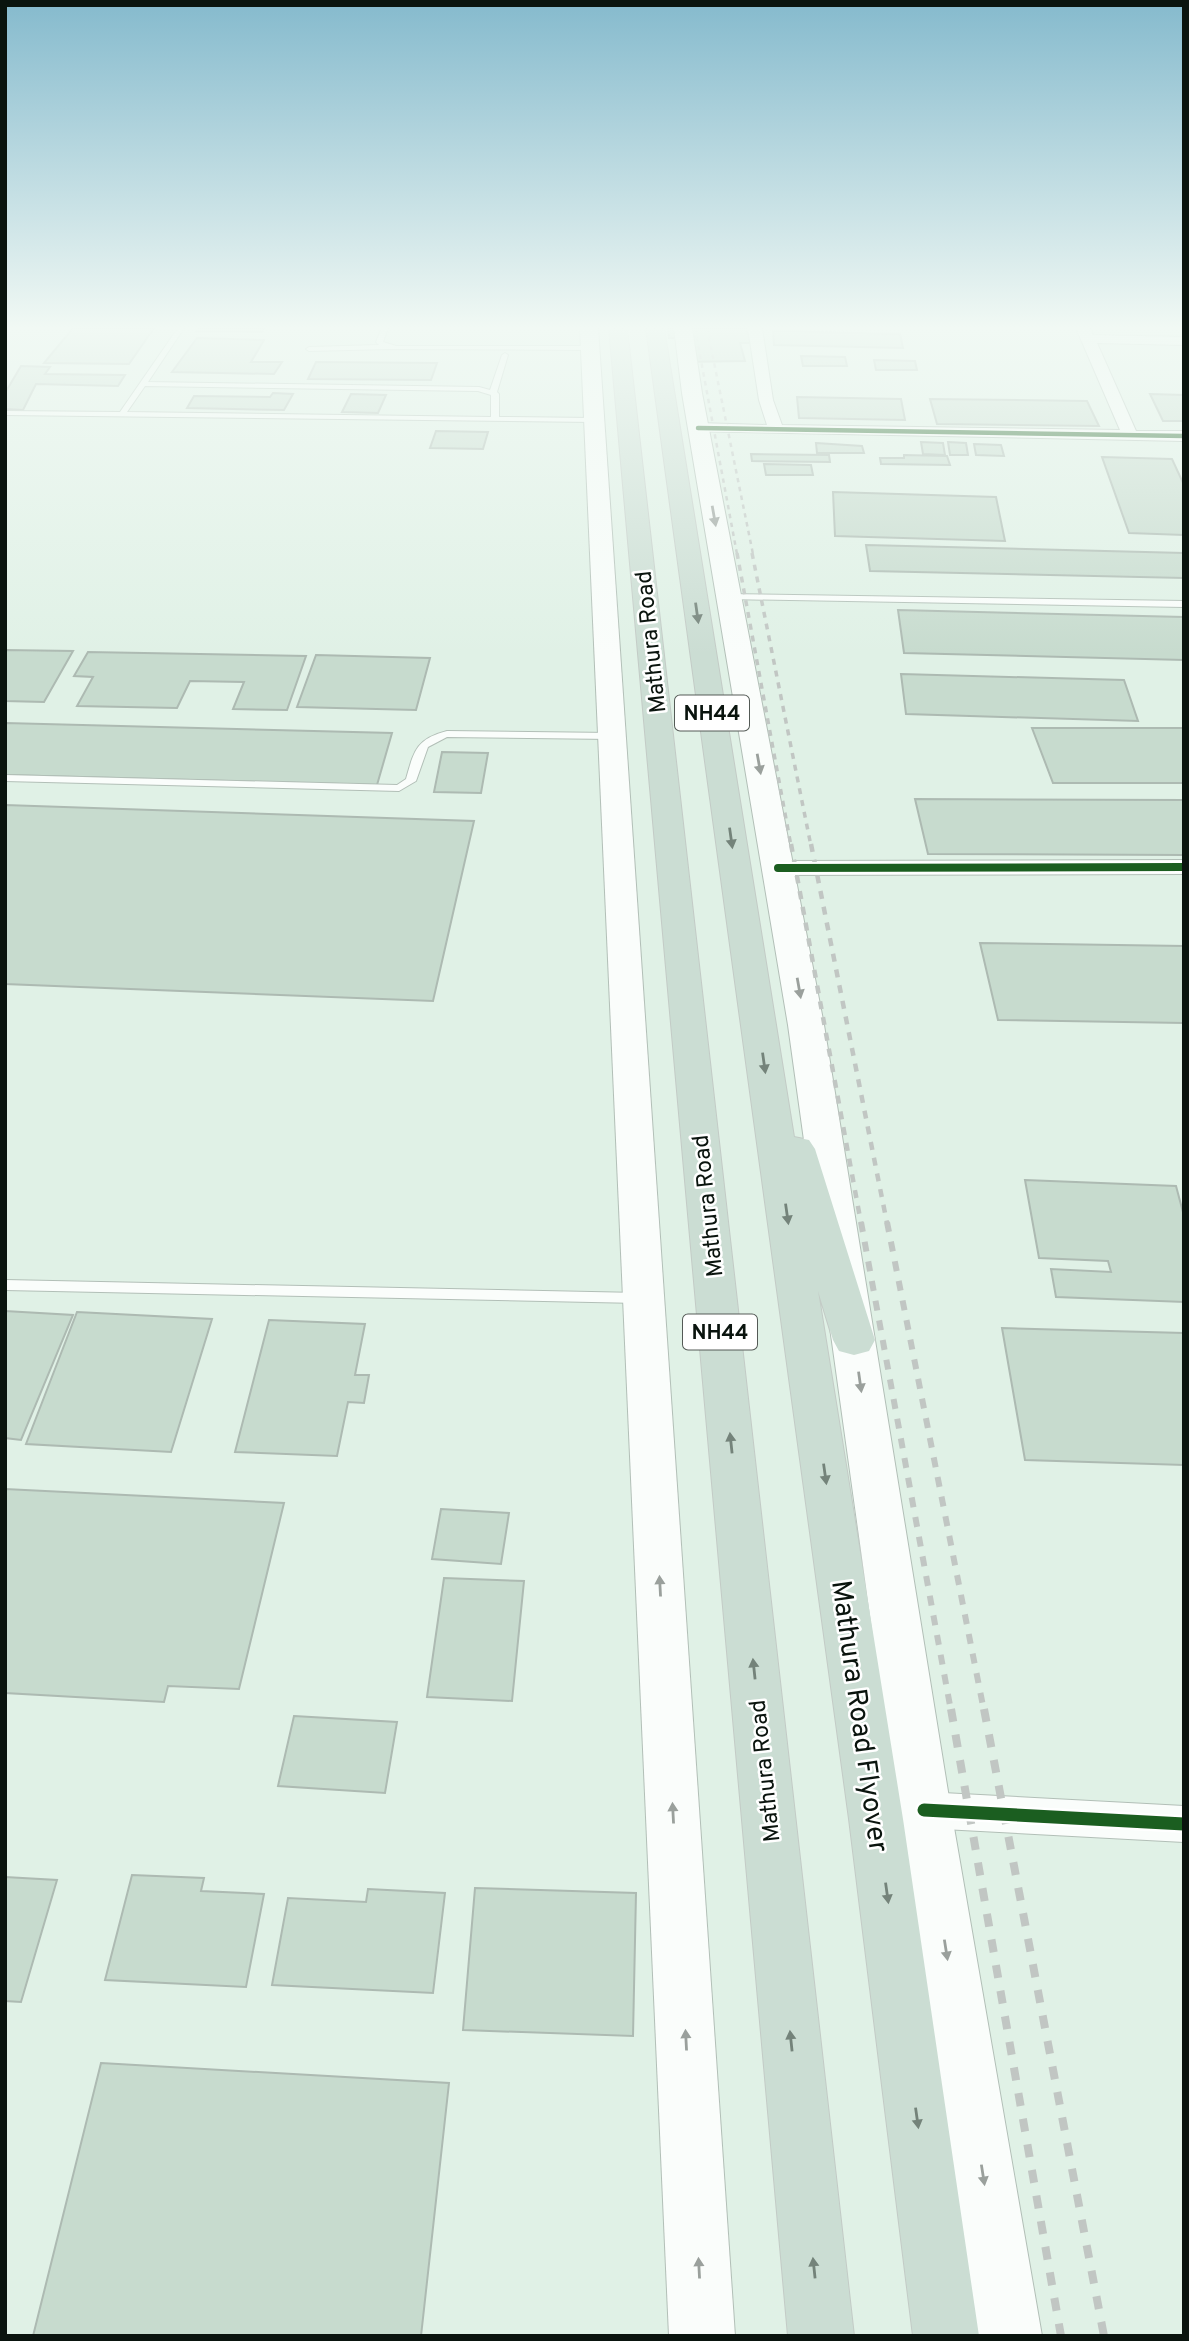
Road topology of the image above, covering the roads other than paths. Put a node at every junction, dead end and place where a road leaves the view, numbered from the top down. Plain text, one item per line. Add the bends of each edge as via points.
1 (595, 437) edge
2 (610, 437) edge
3 (671, 437) edge
4 (679, 437) edge
5 (700, 437) edge
6 (674, 455) junction
7 (728, 596) junction
8 (1184, 604) edge
9 (612, 736) junction
10 (5, 778) edge
11 (1184, 867) edge
12 (778, 868) junction
13 (769, 1098) junction
14 (5, 1284) edge
15 (644, 1298) junction
16 (854, 1340) junction
17 (924, 1810) junction
18 (1184, 1824) edge
19 (702, 2336) edge
20 (821, 2336) edge
21 (946, 2336) edge
22 (1009, 2336) edge

1 - 9 main road
20 -> 2 highway, Mathura Road / NH44
3 - 6 highway, Mathura Road / NH44
4 - 6 highway
5 -> 7 main road
6 -> 13 highway, Mathura Road / NH44
7 - 8 lane
7 -> 12 main road
9 - 10 lane via 431,737 423,743 411,781 400,788
9 - 15 main road
11 - 12 street
12 -> 16 main road
13 - 16 highway via 800,1156
13 -> 21 highway, Mathura Road Flyover / NH44 via 877,1819
14 - 15 lane
19 -> 15 main road
16 -> 17 main road
17 - 18 street
17 -> 22 main road

